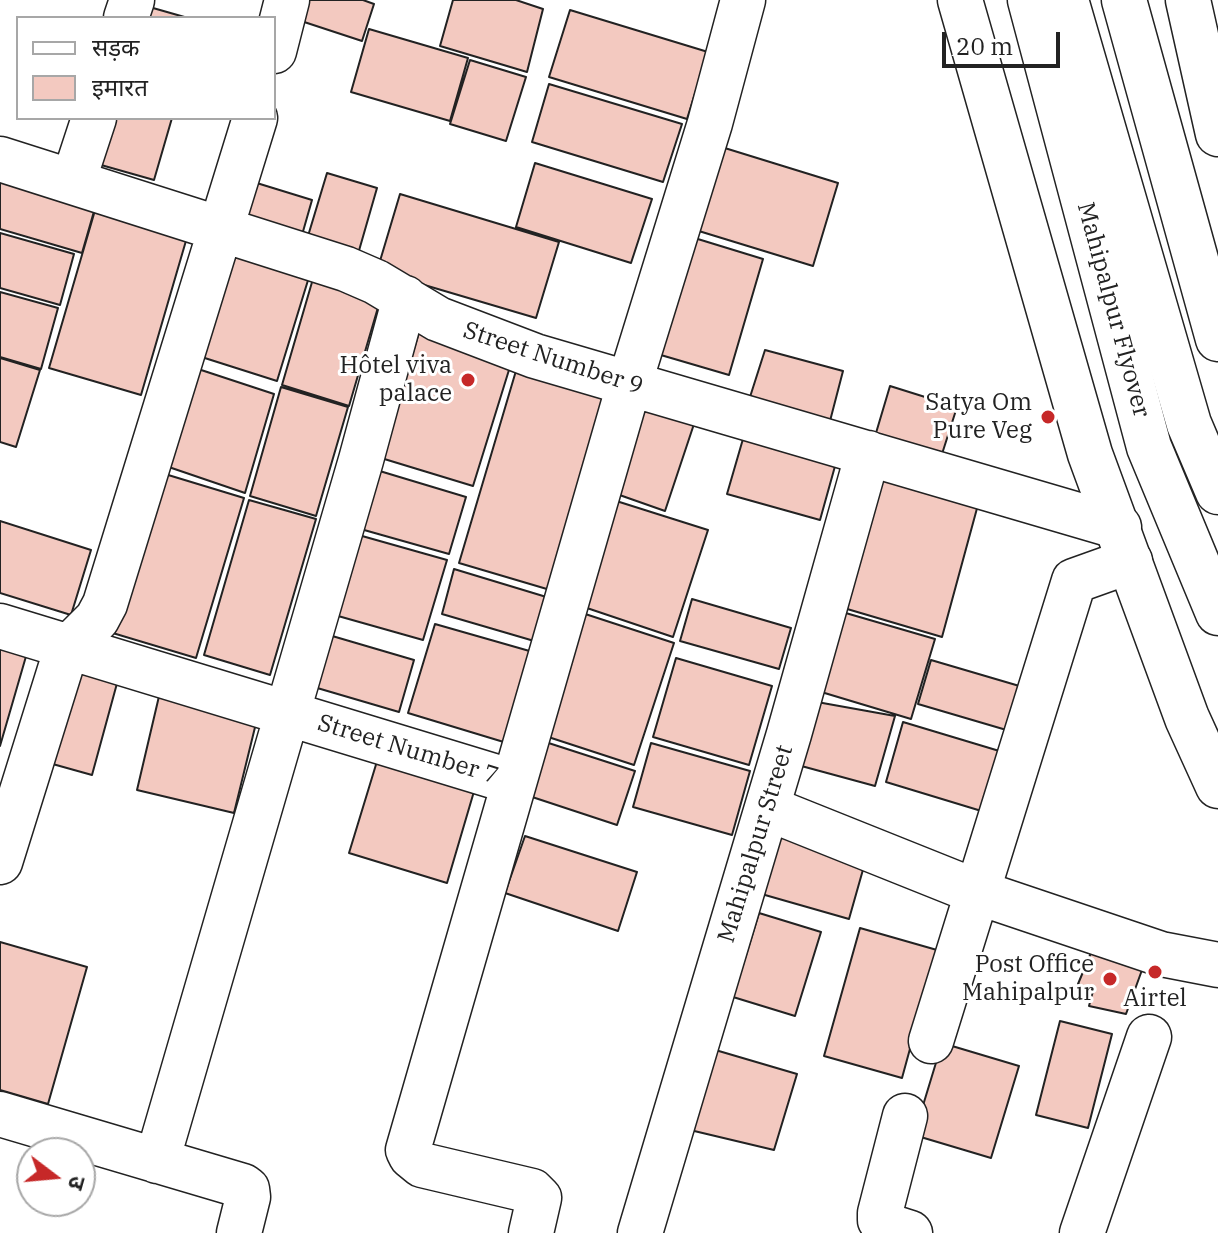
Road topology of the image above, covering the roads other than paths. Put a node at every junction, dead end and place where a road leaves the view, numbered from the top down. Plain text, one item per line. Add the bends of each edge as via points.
1 (287, 0) edge
2 (743, 0) edge
3 (960, 0) edge
4 (1030, 0) edge
5 (1066, 0) edge
6 (1124, 0) edge
7 (1188, 0) edge
8 (276, 43) edge
9 (93, 120) edge
10 (254, 120) edge
11 (1218, 134) edge
12 (0, 159) edge
13 (73, 182) junction
14 (220, 228) junction
15 (405, 298) junction
16 (1218, 339) edge
17 (629, 385) junction
18 (868, 453) junction
19 (1218, 492) edge
20 (1125, 544) junction
21 (1218, 613) edge
22 (0, 626) edge
23 (69, 647) junction
24 (287, 712) junction
25 (513, 782) junction
26 (1218, 786) edge
27 (767, 808) junction
28 (0, 862) edge
29 (977, 892) junction
30 (1218, 965) edge
31 (1149, 1037) dead end
32 (931, 1041) dead end
33 (0, 1114) edge
34 (905, 1116) dead end
35 (157, 1161) junction
36 (239, 1233) edge
37 (531, 1233) edge
38 (640, 1233) edge
39 (910, 1233) edge
40 (1082, 1233) edge

1 - 8 main road
2 - 17 main road, Street Number 7
3 - 20 main road via 1090,454
4 - 21 main road, Mahipalpur Flyover via 1149,447
5 - 19 main road via 1189,424
6 - 16 main road
7 - 11 main road
9 - 13 main road
10 - 14 main road
12 - 13 main road, Street Number 9
13 - 14 main road, Street Number 9
14 - 15 main road, Street Number 9 via 346,269
14 - 23 main road via 105,604
15 - 17 main road, Street Number 9 via 480,337
15 - 24 main road
17 - 18 main road, Street Number 9
17 - 25 main road, Street Number 7
18 - 20 main road, Street Number 9
18 - 27 main road, Mahipalpur Street
20 - 26 main road via 1187,718
20 - 29 main road via 1074,581
22 - 23 main road, Street Number 7
23 - 24 main road, Street Number 7
23 - 28 main road
24 - 25 main road, Street Number 7
24 - 35 main road
25 - 37 main road via 408,1150 422,1165 532,1191 539,1198
27 - 29 main road
27 - 38 main road, Mahipalpur Street
29 - 30 main road via 1161,954
29 - 32 main road
31 - 40 main road
33 - 35 main road
34 - 39 main road via 880,1220
35 - 36 main road via 247,1189

